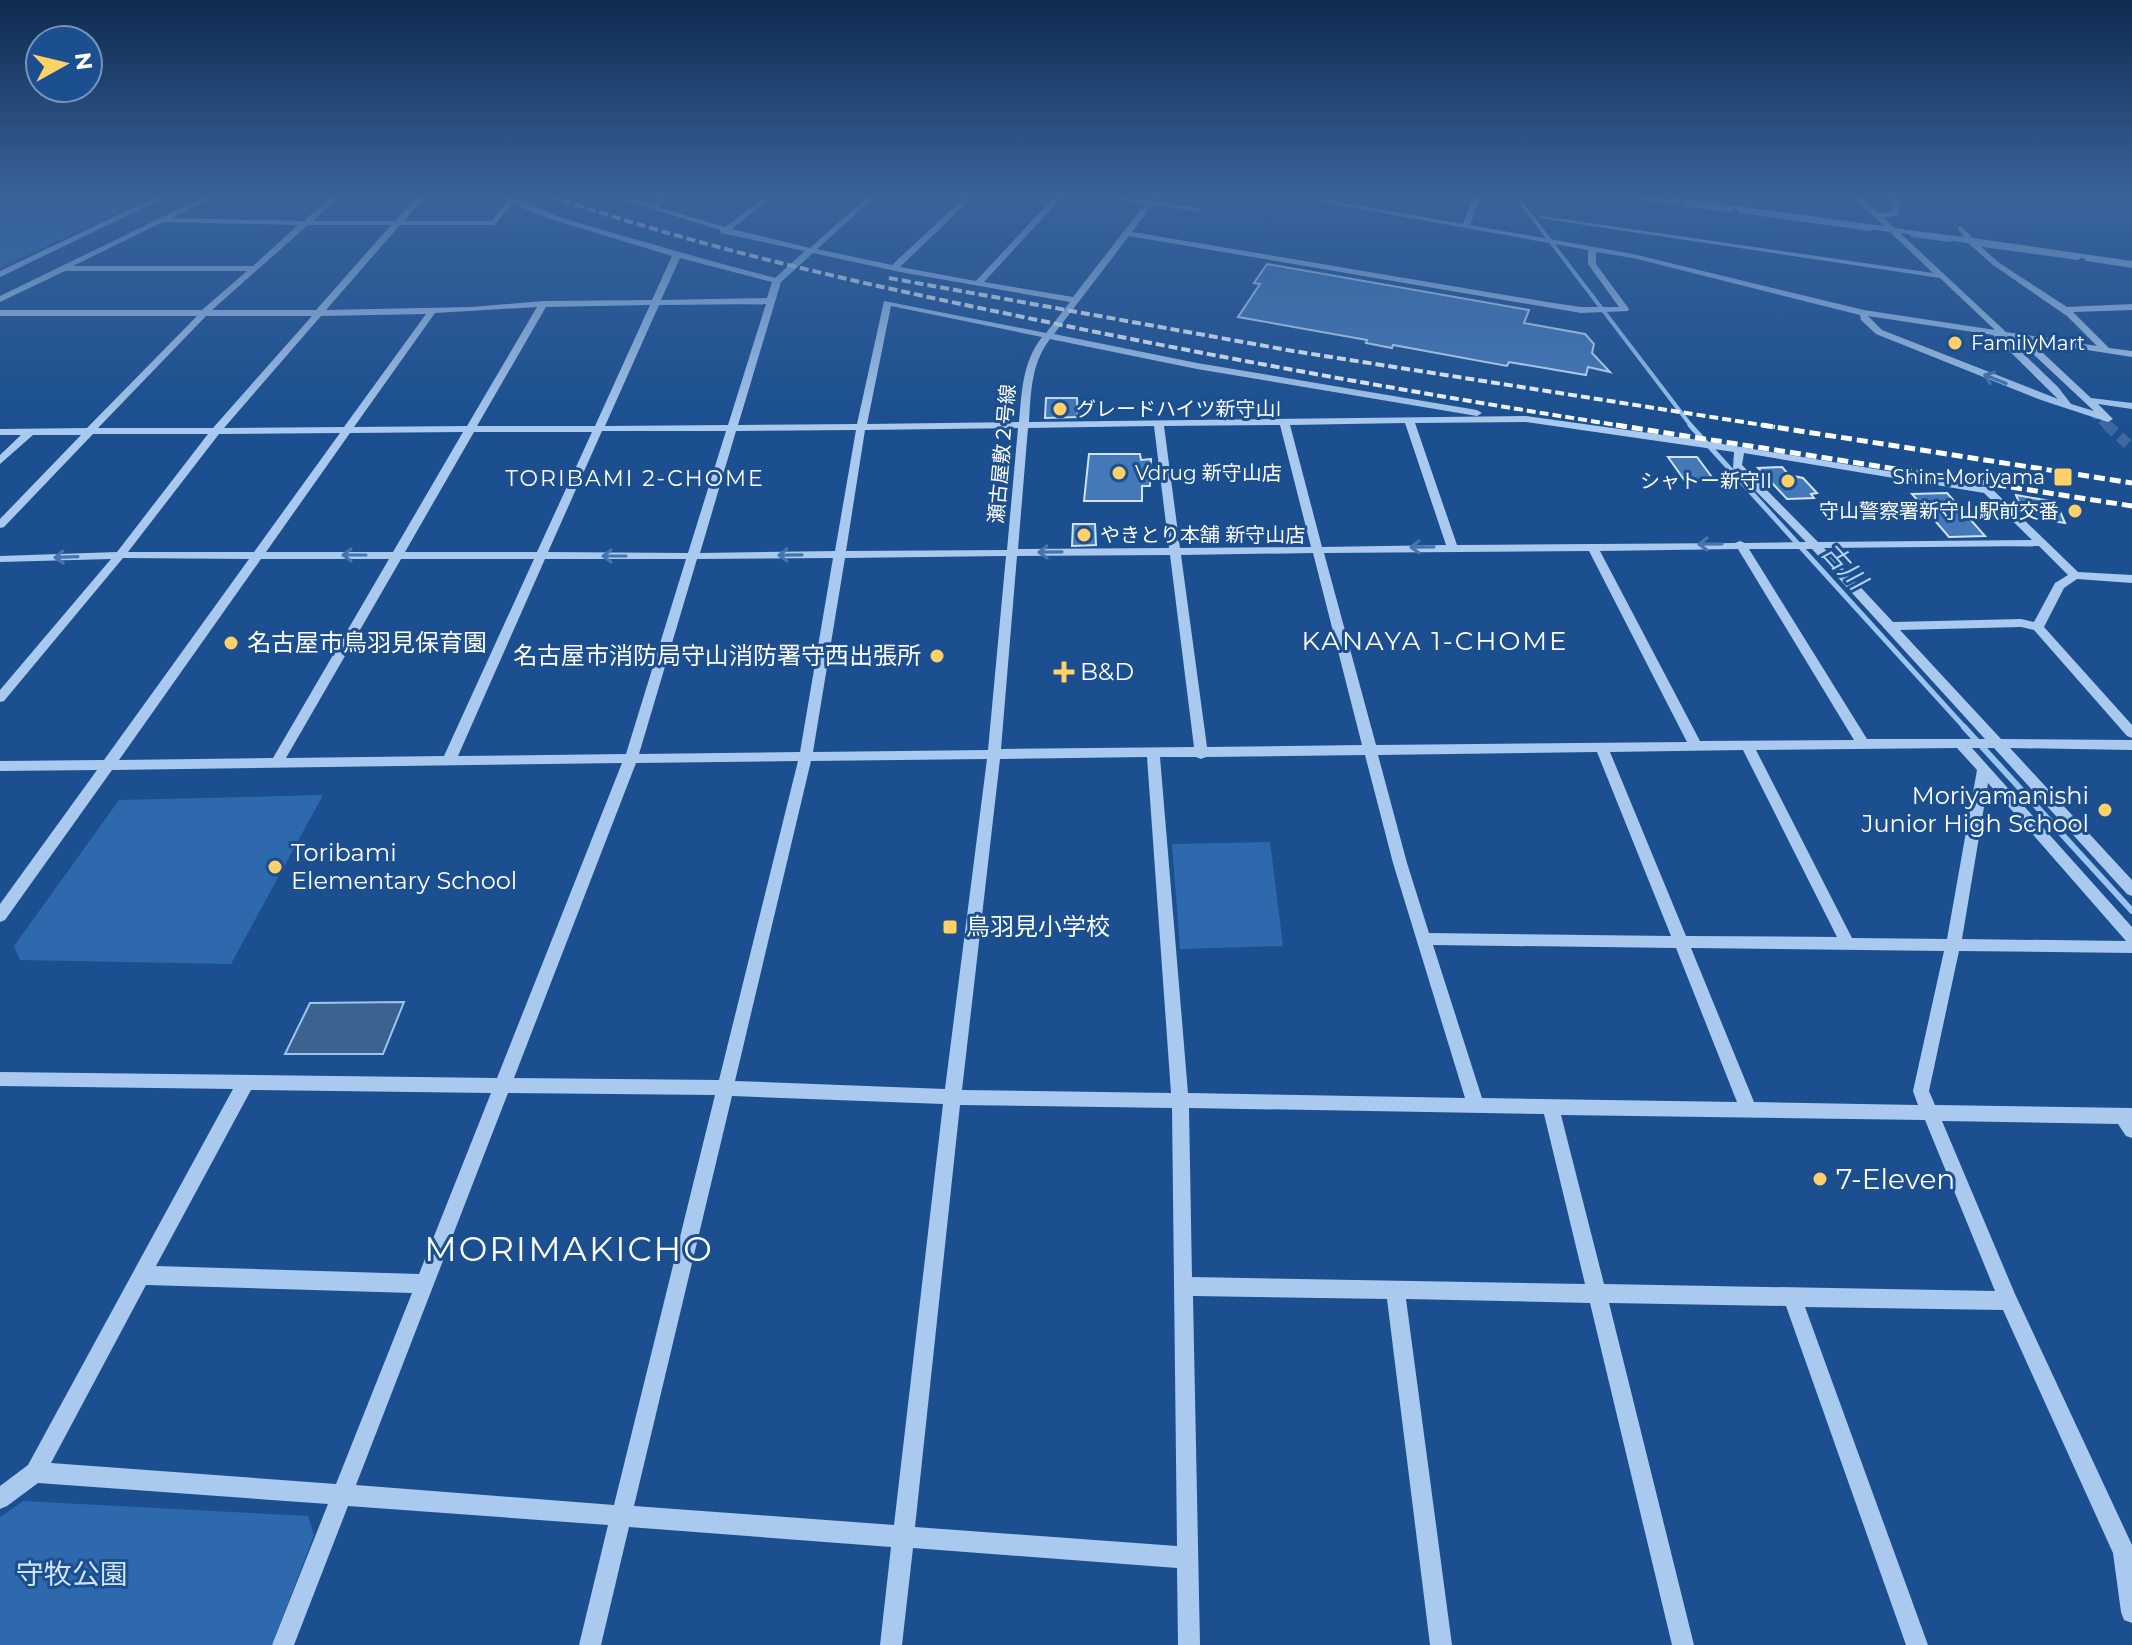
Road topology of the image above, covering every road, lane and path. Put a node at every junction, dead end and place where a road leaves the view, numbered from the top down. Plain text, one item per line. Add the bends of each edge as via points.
1 (54, 273) edge
2 (250, 273) edge
3 (354, 273) edge
4 (669, 273) edge
5 (745, 273) edge
6 (786, 273) edge
7 (921, 273) edge
8 (988, 273) edge
9 (1096, 273) edge
10 (1361, 273) edge
11 (1598, 273) edge
12 (1696, 273) edge
13 (1918, 273) edge
14 (1937, 273) edge
15 (2009, 273) edge
16 (1940, 276) junction
17 (777, 281) junction
18 (979, 283) junction
19 (0, 299) edge
20 (1075, 300) junction
21 (771, 301) junction
22 (655, 303) junction
23 (543, 304) junction
24 (2132, 307) edge
25 (2066, 310) junction
26 (432, 311) junction
27 (0, 313) edge
28 (204, 313) junction
29 (321, 313) junction
30 (1864, 313) junction
31 (2000, 333) junction
32 (1048, 336) junction
33 (2019, 336) junction
34 (2106, 350) junction
35 (2132, 354) edge
36 (2087, 400) junction
37 (2068, 406) junction
38 (2132, 406) edge
39 (2092, 411) tunnel mouth
40 (1514, 419) junction
41 (1409, 421) junction
42 (1284, 422) junction
43 (1159, 423) junction
44 (1022, 425) junction
45 (861, 427) junction
46 (732, 428) junction
47 (599, 429) junction
48 (346, 430) junction
49 (470, 430) junction
50 (4, 431) edge
51 (215, 432) junction
52 (29, 433) junction
53 (89, 433) junction
54 (1733, 451) junction
55 (0, 461) edge
56 (0, 525) edge
57 (2043, 543) junction
58 (1740, 544) junction
59 (1815, 545) junction
60 (1592, 546) junction
61 (1452, 547) junction
62 (1318, 548) junction
63 (1175, 550) junction
64 (1011, 552) junction
65 (839, 554) junction
66 (120, 555) junction
67 (258, 555) junction
68 (397, 555) junction
69 (541, 555) junction
70 (692, 556) junction
71 (0, 559) edge
72 (2075, 575) junction
73 (2132, 580) edge
74 (1890, 626) junction
75 (2038, 627) junction
76 (0, 698) edge
77 (2132, 733) edge
78 (1960, 743) junction
79 (2000, 744) junction
80 (1864, 745) junction
81 (2132, 745) edge
82 (1747, 746) junction
83 (1696, 747) junction
84 (1602, 748) junction
85 (1372, 751) junction
86 (1153, 754) junction
87 (1201, 754) junction
88 (806, 756) junction
89 (994, 756) junction
90 (631, 758) junction
91 (449, 760) junction
92 (277, 762) junction
93 (108, 764) junction
94 (0, 766) edge
95 (1983, 771) junction
96 (2132, 890) edge
97 (0, 916) edge
98 (2132, 937) edge
99 (1426, 939) junction
100 (1682, 944) junction
101 (1848, 945) junction
102 (1953, 945) junction
103 (2132, 947) edge
104 (0, 1079) edge
105 (246, 1082) junction
106 (503, 1084) junction
107 (726, 1088) junction
108 (953, 1097) junction
109 (1180, 1101) junction
110 (1476, 1106) junction
111 (1551, 1107) junction
112 (1749, 1110) junction
113 (1928, 1113) junction
114 (2129, 1121) edge
115 (141, 1275) junction
116 (424, 1284) junction
117 (1183, 1286) junction
118 (1395, 1290) junction
119 (1597, 1294) junction
120 (1792, 1297) junction
121 (2008, 1301) junction
122 (35, 1472) junction
123 (342, 1495) junction
124 (0, 1499) edge
125 (624, 1516) junction
126 (903, 1537) junction
127 (2128, 1552) edge
128 (1188, 1558) junction
129 (2132, 1612) edge
130 (283, 1645) edge
131 (590, 1645) edge
132 (891, 1645) edge
133 (1189, 1645) edge
134 (1441, 1645) edge
135 (1683, 1645) edge
136 (1917, 1645) edge

1 - 19 street
2 - 28 street
3 - 29 street
4 - 22 street
5 - 17 street
6 - 17 street
7 - 18 street
8 - 18 street
9 - 20 street, 瀬古屋敷２号線
10 - 11 street via 1581,310 1625,309
12 - 30 street
13 - 16 street
14 - 16 street
15 - 25 street
16 - 31 street
17 - 21 street
18 - 20 street
20 - 32 street, 瀬古屋敷２号線
21 - 22 street
21 - 46 street
22 - 23 street
22 - 47 street
23 - 26 street
23 - 49 street
24 - 25 street
25 - 34 street
26 - 29 street
26 - 48 street
27 - 28 street
28 - 29 street
28 - 53 street
29 - 51 street
30 - 31 street
37 -> 30 street via 1879,332
31 - 33 street
31 - 37 street
31 - 39 street
32 - 40 street
32 - 44 street, 瀬古屋敷２号線 via 1028,373
32 - 45 street via 887,303
33 - 34 street
33 - 36 street
34 - 35 street
36 - 37 street via 2108,419
36 - 38 street
40 - 41 street
40 - 54 street
41 - 42 street
41 - 61 street
42 - 43 street
42 - 62 street
43 - 44 street
43 - 63 street
44 - 45 street
44 - 64 street, 瀬古屋敷２号線
45 - 46 street
45 - 65 street
46 - 47 street
46 - 70 street
47 - 49 street
47 - 69 street
48 - 49 street
48 - 51 street
48 - 67 street
49 - 68 street
50 - 52 street
51 - 53 street
51 - 66 street
52 - 53 street
52 - 55 street
53 - 56 street
54 - 57 street via 1987,490
54 - 59 street via 1737,466
57 - 59 street
57 - 72 street
58 - 59 street
58 -> 60 street
58 - 80 street
59 - 74 street
60 - 61 street
60 - 83 street
61 -> 62 street
62 - 63 street
62 - 85 street
63 -> 64 street
63 - 87 street
64 - 65 street
64 - 89 street, 瀬古屋敷２号線
65 -> 70 street
65 - 88 street
66 - 67 street
66 -> 71 street
66 - 76 street
68 -> 67 street
67 - 93 street
68 - 69 street
68 - 92 street
70 -> 69 street
69 - 91 street
70 - 90 street
72 - 73 street
72 - 75 street via 2059,586
74 - 75 street
74 - 79 street
75 - 77 street
78 - 79 street
78 - 80 street
78 - 95 street
79 - 81 street
79 - 96 street
80 - 82 street
82 - 83 street
82 - 101 street
83 - 84 street
84 - 85 street
84 - 100 street
85 - 87 street
85 - 99 street via 1400,863
86 - 87 street
86 - 89 street
86 - 109 street
88 - 89 street
88 - 90 street
88 - 107 street
89 - 108 street, 瀬古屋敷２号線
90 - 91 street
90 - 106 street
91 - 92 street
92 - 93 street
93 - 94 street
93 - 97 street
95 - 98 street
95 - 102 street
99 - 100 street
99 - 110 street
100 - 101 street
100 - 112 street
101 - 102 street
102 - 103 street
102 - 113 street via 1921,1091
104 - 105 street
105 - 106 street
105 - 115 street
106 - 107 street
106 - 116 street
107 - 108 street
107 - 125 street
108 - 109 street
108 - 126 street, 瀬古屋敷２号線
109 - 110 street
109 - 117 street
110 - 111 street
111 - 112 street
111 - 119 street
112 - 113 street
113 - 114 street
113 - 121 street
115 - 116 street
115 - 122 street
116 - 123 street
117 - 118 street
117 - 128 street
118 - 119 street
118 - 134 street
119 - 120 street
119 - 135 street
120 - 121 street
120 - 136 street
121 - 127 street
122 - 123 street
122 - 124 street
123 - 125 street
123 - 130 street
125 - 126 street
125 - 131 street
126 - 128 street
126 - 132 street, 瀬古屋敷２号線
127 - 129 street
128 - 133 street

